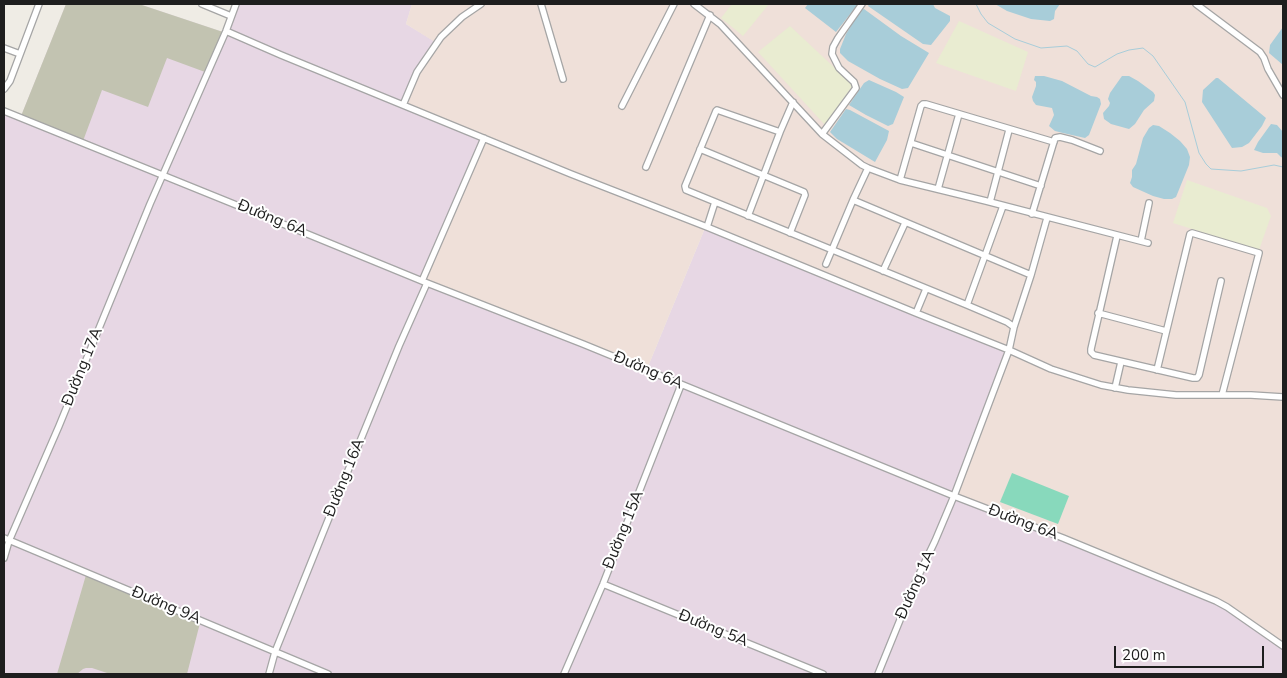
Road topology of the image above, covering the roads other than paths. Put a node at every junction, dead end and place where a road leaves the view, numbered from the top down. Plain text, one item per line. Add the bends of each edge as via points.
1 (39, 4) edge
2 (202, 4) edge
3 (236, 4) edge
4 (482, 4) edge
5 (541, 4) edge
6 (674, 4) edge
7 (694, 4) edge
8 (862, 4) edge
9 (1197, 4) edge
10 (710, 15) junction
11 (231, 16) junction
12 (226, 31) junction
13 (4, 48) edge
14 (20, 54) junction
15 (563, 79) dead end
16 (4, 89) edge
17 (1283, 95) edge
18 (793, 102) junction
19 (403, 105) junction
20 (622, 106) dead end
21 (4, 111) edge
22 (959, 114) junction
23 (1009, 130) junction
24 (780, 132) junction
25 (822, 134) junction
26 (484, 138) junction
27 (1054, 142) junction
28 (911, 143) junction
29 (700, 150) junction
30 (1100, 151) dead end
31 (947, 154) junction
32 (646, 167) dead end
33 (868, 168) junction
34 (998, 171) junction
35 (764, 175) junction
36 (163, 176) junction
37 (900, 180) junction
38 (1041, 186) junction
39 (938, 190) junction
40 (853, 200) junction
41 (715, 202) junction
42 (990, 202) junction
43 (1149, 203) dead end
44 (1003, 206) junction
45 (1032, 214) junction
46 (748, 216) junction
47 (1047, 218) junction
48 (905, 222) junction
49 (706, 227) junction
50 (790, 233) junction
51 (1117, 236) junction
52 (1141, 242) junction
53 (1148, 243) dead end
54 (832, 250) junction
55 (985, 256) junction
56 (826, 264) dead end
57 (883, 271) junction
58 (1031, 275) junction
59 (1221, 281) dead end
60 (425, 282) junction
61 (926, 289) junction
62 (966, 305) junction
63 (916, 313) junction
64 (1098, 313) junction
65 (1014, 327) junction
66 (1166, 330) junction
67 (1009, 350) junction
68 (1121, 362) junction
69 (1156, 370) junction
70 (681, 385) junction
71 (1115, 388) junction
72 (1222, 395) junction
73 (1283, 397) edge
74 (954, 496) junction
75 (6, 540) edge
76 (4, 558) edge
77 (602, 584) junction
78 (1283, 646) edge
79 (275, 652) junction
80 (269, 674) edge
81 (328, 674) edge
82 (564, 674) edge
83 (823, 674) edge
84 (878, 674) edge

1 - 14 street
2 - 11 street
3 - 11 street, Đường 17A
4 - 19 street via 441,37 417,72
5 - 15 street
6 - 20 street
7 - 10 street
8 - 25 street via 838,38 832,54 856,88
9 - 17 street via 1260,52
10 - 18 street
10 - 32 street
11 - 12 street, Đường 17A
12 - 19 street
12 - 36 street, Đường 17A
13 - 14 street
14 - 16 street
18 - 24 street
18 - 25 street
19 - 26 street
21 - 36 street, Đường 6A
22 - 23 street
22 - 28 street via 923,104
22 - 31 street
23 - 27 street
23 - 34 street
24 - 29 street via 717,110
24 - 35 street
25 - 33 street
26 - 49 street
26 - 60 street, Đường 16A
27 - 30 street via 1060,137
27 - 38 street
28 - 31 street
28 - 37 street
29 - 35 street
29 - 41 street via 686,190
31 - 34 street
31 - 39 street
33 - 37 street
33 - 40 street
34 - 38 street
34 - 42 street
35 - 46 street
35 - 50 street via 804,192
36 - 60 street, Đường 6A
36 - 75 street, Đường 17A via 62,418
37 - 39 street
38 - 45 street
39 - 42 street
40 - 48 street
40 - 54 street
41 - 46 street
41 - 49 street
42 - 44 street
43 - 52 street
44 - 45 street
44 - 55 street
45 - 47 street
46 - 50 street
47 - 51 street
47 - 58 street, Đường 1A
48 - 55 street
48 - 57 street
49 - 63 street
50 - 54 street
51 - 52 street
51 - 64 street
52 - 53 street
54 - 56 street
54 - 57 street
55 - 58 street
55 - 62 street
57 - 61 street
58 - 65 street, Đường 1A
59 - 69 street via 1198,378
60 - 70 street, Đường 6A
60 - 79 street, Đường 16A
61 - 62 street
61 - 63 street
62 - 65 street
63 - 67 street
64 - 66 street
64 - 68 street via 1091,352
65 - 67 street, Đường 1A
66 - 69 street
66 - 72 street via 1190,234 1259,253
67 - 71 street via 1051,369
67 - 74 street, Đường 1A
68 - 69 street
68 - 71 street
70 - 74 street, Đường 6A
70 - 77 street, Đường 15A
71 - 72 street via 1159,394
72 - 73 street
74 - 78 street, Đường 6A via 1216,601
74 - 84 street, Đường 1A
75 - 76 street, Đường 17A
75 - 79 street, Đường 9A
77 - 82 street, Đường 15A
77 - 83 street, Đường 5A
79 - 80 street, Đường 16A
79 - 81 street, Đường 9A

